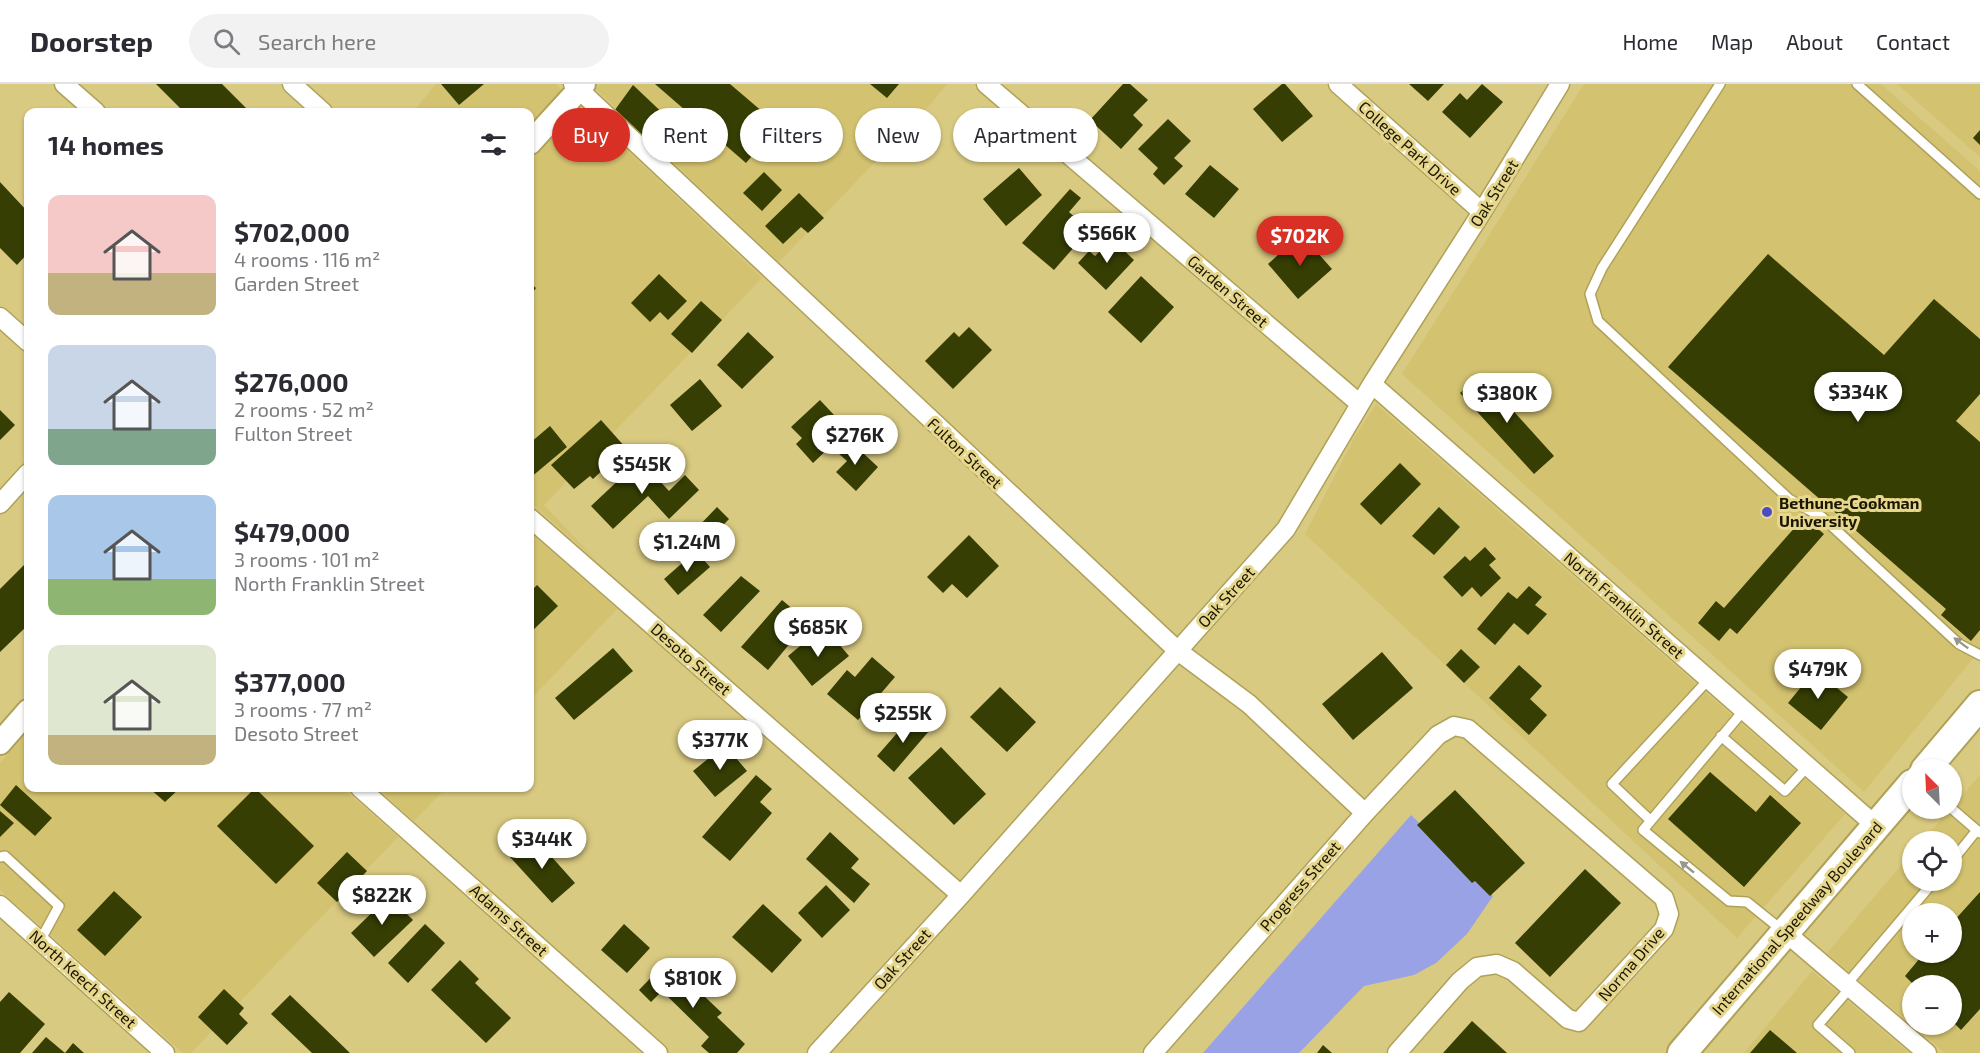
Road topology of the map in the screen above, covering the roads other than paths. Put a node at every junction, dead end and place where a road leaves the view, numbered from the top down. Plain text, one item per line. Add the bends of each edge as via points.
1 (64, 84) edge
2 (292, 84) edge
3 (987, 84) edge
4 (1338, 84) edge
5 (1560, 84) edge
6 (1720, 84) edge
7 (1857, 84) edge
8 (579, 86) edge
9 (91, 108) edge
10 (319, 108) edge
11 (534, 138) edge
12 (1980, 194) edge
13 (1482, 212) junction
14 (0, 317) edge
15 (24, 338) edge
16 (1372, 384) junction
17 (1360, 404) junction
18 (24, 477) edge
19 (0, 504) edge
20 (534, 521) edge
21 (1178, 651) junction
22 (1980, 655) edge
23 (1709, 680) junction
24 (1980, 705) edge
25 (1744, 710) junction
26 (24, 716) edge
27 (1454, 726) joint
28 (1721, 736) junction
29 (0, 743) edge
30 (1934, 759) edge
31 (1808, 766) junction
32 (364, 792) edge
33 (1902, 796) edge
34 (1365, 813) junction
35 (1962, 817) edge
36 (1650, 820) junction
37 (1876, 826) junction
38 (1979, 832) edge
39 (1962, 850) edge
40 (0, 857) edge
41 (1926, 891) edge
42 (961, 895) junction
43 (0, 905) edge
44 (1785, 932) junction
45 (40, 941) junction
46 (1848, 986) junction
47 (165, 1053) edge
48 (658, 1053) edge
49 (817, 1053) edge
50 (1153, 1053) edge
51 (1397, 1053) edge
52 (1682, 1053) edge
53 (1850, 1053) edge
54 (1927, 1053) edge

1 - 9 street
2 - 10 street
3 - 17 street, Garden Street
4 - 13 street, College Park Drive
5 - 13 street, Oak Street
22 -> 6 lane via 1959,644 1822,517 1789,499 1598,321 1590,294 1602,268
7 - 12 lane
8 - 11 street
8 - 21 street, Fulton Street
13 - 16 street, Oak Street
14 - 15 street
16 - 17 street, Oak Street
16 - 23 street, North Franklin Street
17 - 21 street, Oak Street via 1286,529
18 - 19 street
20 - 42 street, Desoto Street
21 - 34 street, Fulton Street via 1249,704
21 - 42 street, Oak Street
23 - 25 street, North Franklin Street
23 - 36 lane via 1612,784
24 - 30 main road
25 - 28 lane
25 - 31 street, North Franklin Street
26 - 29 street
27 - 34 street, Progress Street via 1438,735
27 - 51 street, Norma Drive via 1468,729 1664,898 1669,914 1664,929 1580,1022 1568,1020 1513,971 1497,964 1477,967
28 - 31 lane via 1785,791
28 - 36 lane
31 - 37 street, North Franklin Street
32 - 48 street, Adams Street
33 - 37 main road, International Speedway Boulevard
34 - 50 street, Progress Street
35 - 38 lane
44 -> 36 lane via 1747,902 1729,901 1644,832
37 - 44 main road, International Speedway Boulevard
38 - 39 lane
40 - 45 lane via 5,856 59,906
41 - 46 lane
42 - 49 street, Oak Street
43 - 45 street, North Keech Street
44 - 46 street
44 - 52 main road, International Speedway Boulevard
45 - 47 street, North Keech Street
46 - 53 lane via 1818,1025
46 - 54 street

